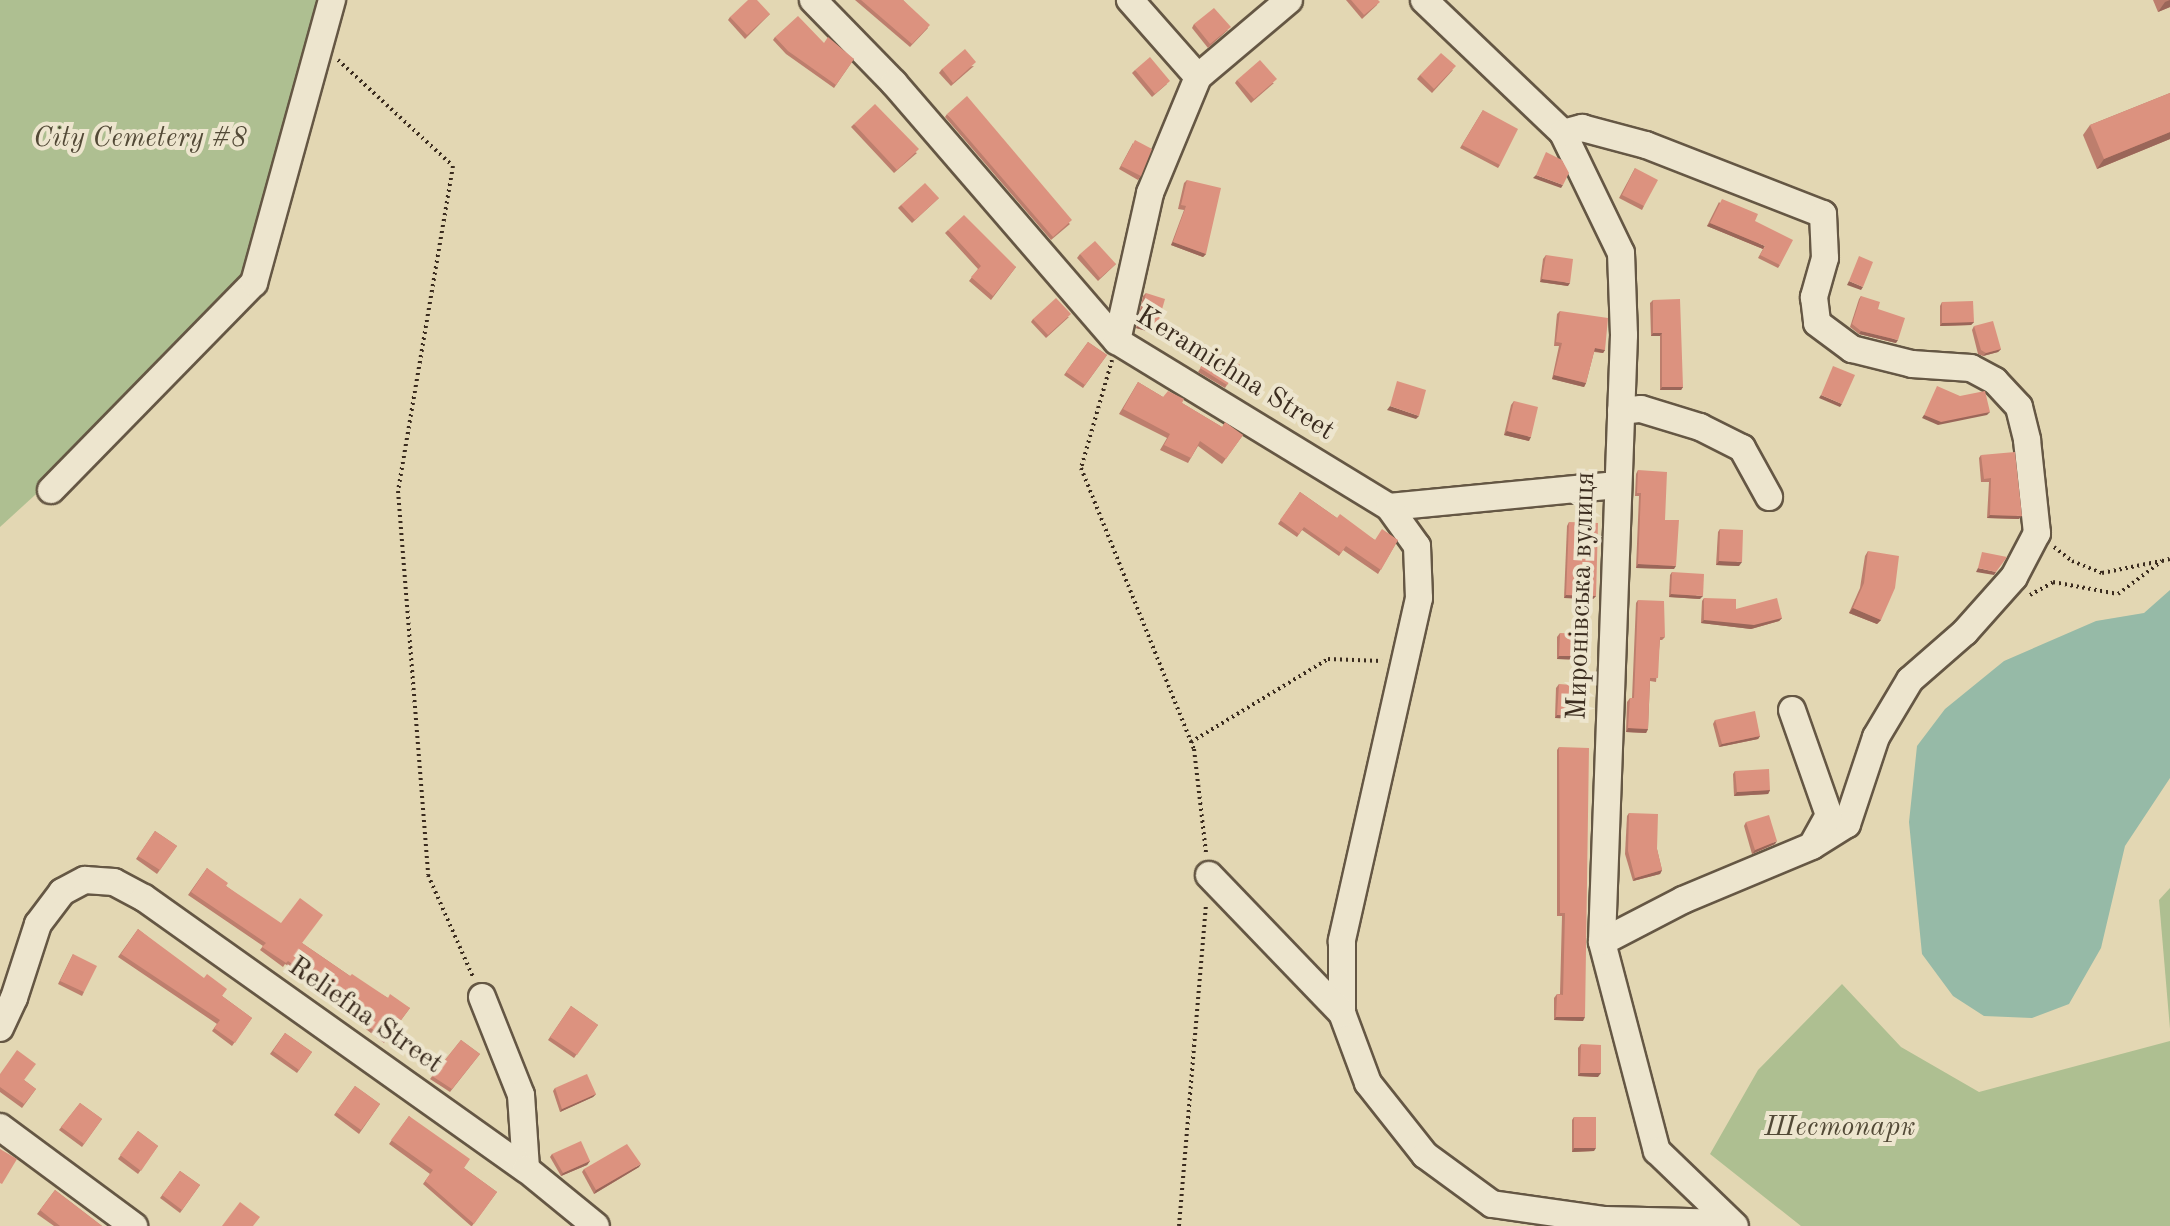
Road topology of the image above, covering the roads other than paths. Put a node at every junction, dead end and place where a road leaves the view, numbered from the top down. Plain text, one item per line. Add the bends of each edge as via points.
1 (332, 0) edge
2 (813, 0) edge
3 (1130, 0) edge
4 (1289, 0) edge
5 (1424, 0) edge
6 (1198, 77) junction
7 (1563, 133) junction
8 (1117, 341) junction
9 (1621, 411) junction
10 (1617, 485) junction
11 (51, 490) dead end
12 (1769, 497) dead end
13 (1389, 507) junction
14 (1792, 710) dead end
15 (1812, 846) junction
16 (1209, 875) road end
17 (1602, 942) junction
18 (482, 997) road end
19 (1342, 1013) junction
20 (0, 1028) edge
21 (0, 1127) edge
22 (526, 1169) junction
23 (1733, 1224) edge
24 (134, 1226) edge
25 (596, 1226) edge

1 - 11 street via 254,283
2 - 8 street, Keramichna Street via 894,83
3 - 6 street
4 - 6 street
5 - 7 street, Миронівська вулиця
6 - 8 street via 1150,193
7 - 9 street, Миронівська вулиця via 1621,253
7 - 15 street via 1582,128 1646,145 1823,214 1825,258 1814,297 1817,323 1852,349 1912,364 1971,368 1995,381 2019,407 2037,533 2014,577 1965,632 1910,680 1876,737 1847,824
8 - 13 street, Keramichna Street
9 - 10 street, Миронівська вулиця
9 - 12 street via 1641,409 1700,427 1742,448
10 - 13 street
10 - 17 street, Миронівська вулиця
13 - 19 street via 1417,546 1419,598 1342,941
14 - 15 street via 1829,815
15 - 17 street via 1683,900
16 - 19 street
17 - 23 street, Миронівська вулиця via 1657,1151
18 - 22 street via 521,1095
19 - 23 street via 1368,1083 1425,1155 1492,1204 1605,1220
20 - 22 street, Reliefna Street via 38,924 62,892 85,880 114,882 144,898
21 - 24 street
22 - 25 street, Reliefna Street

